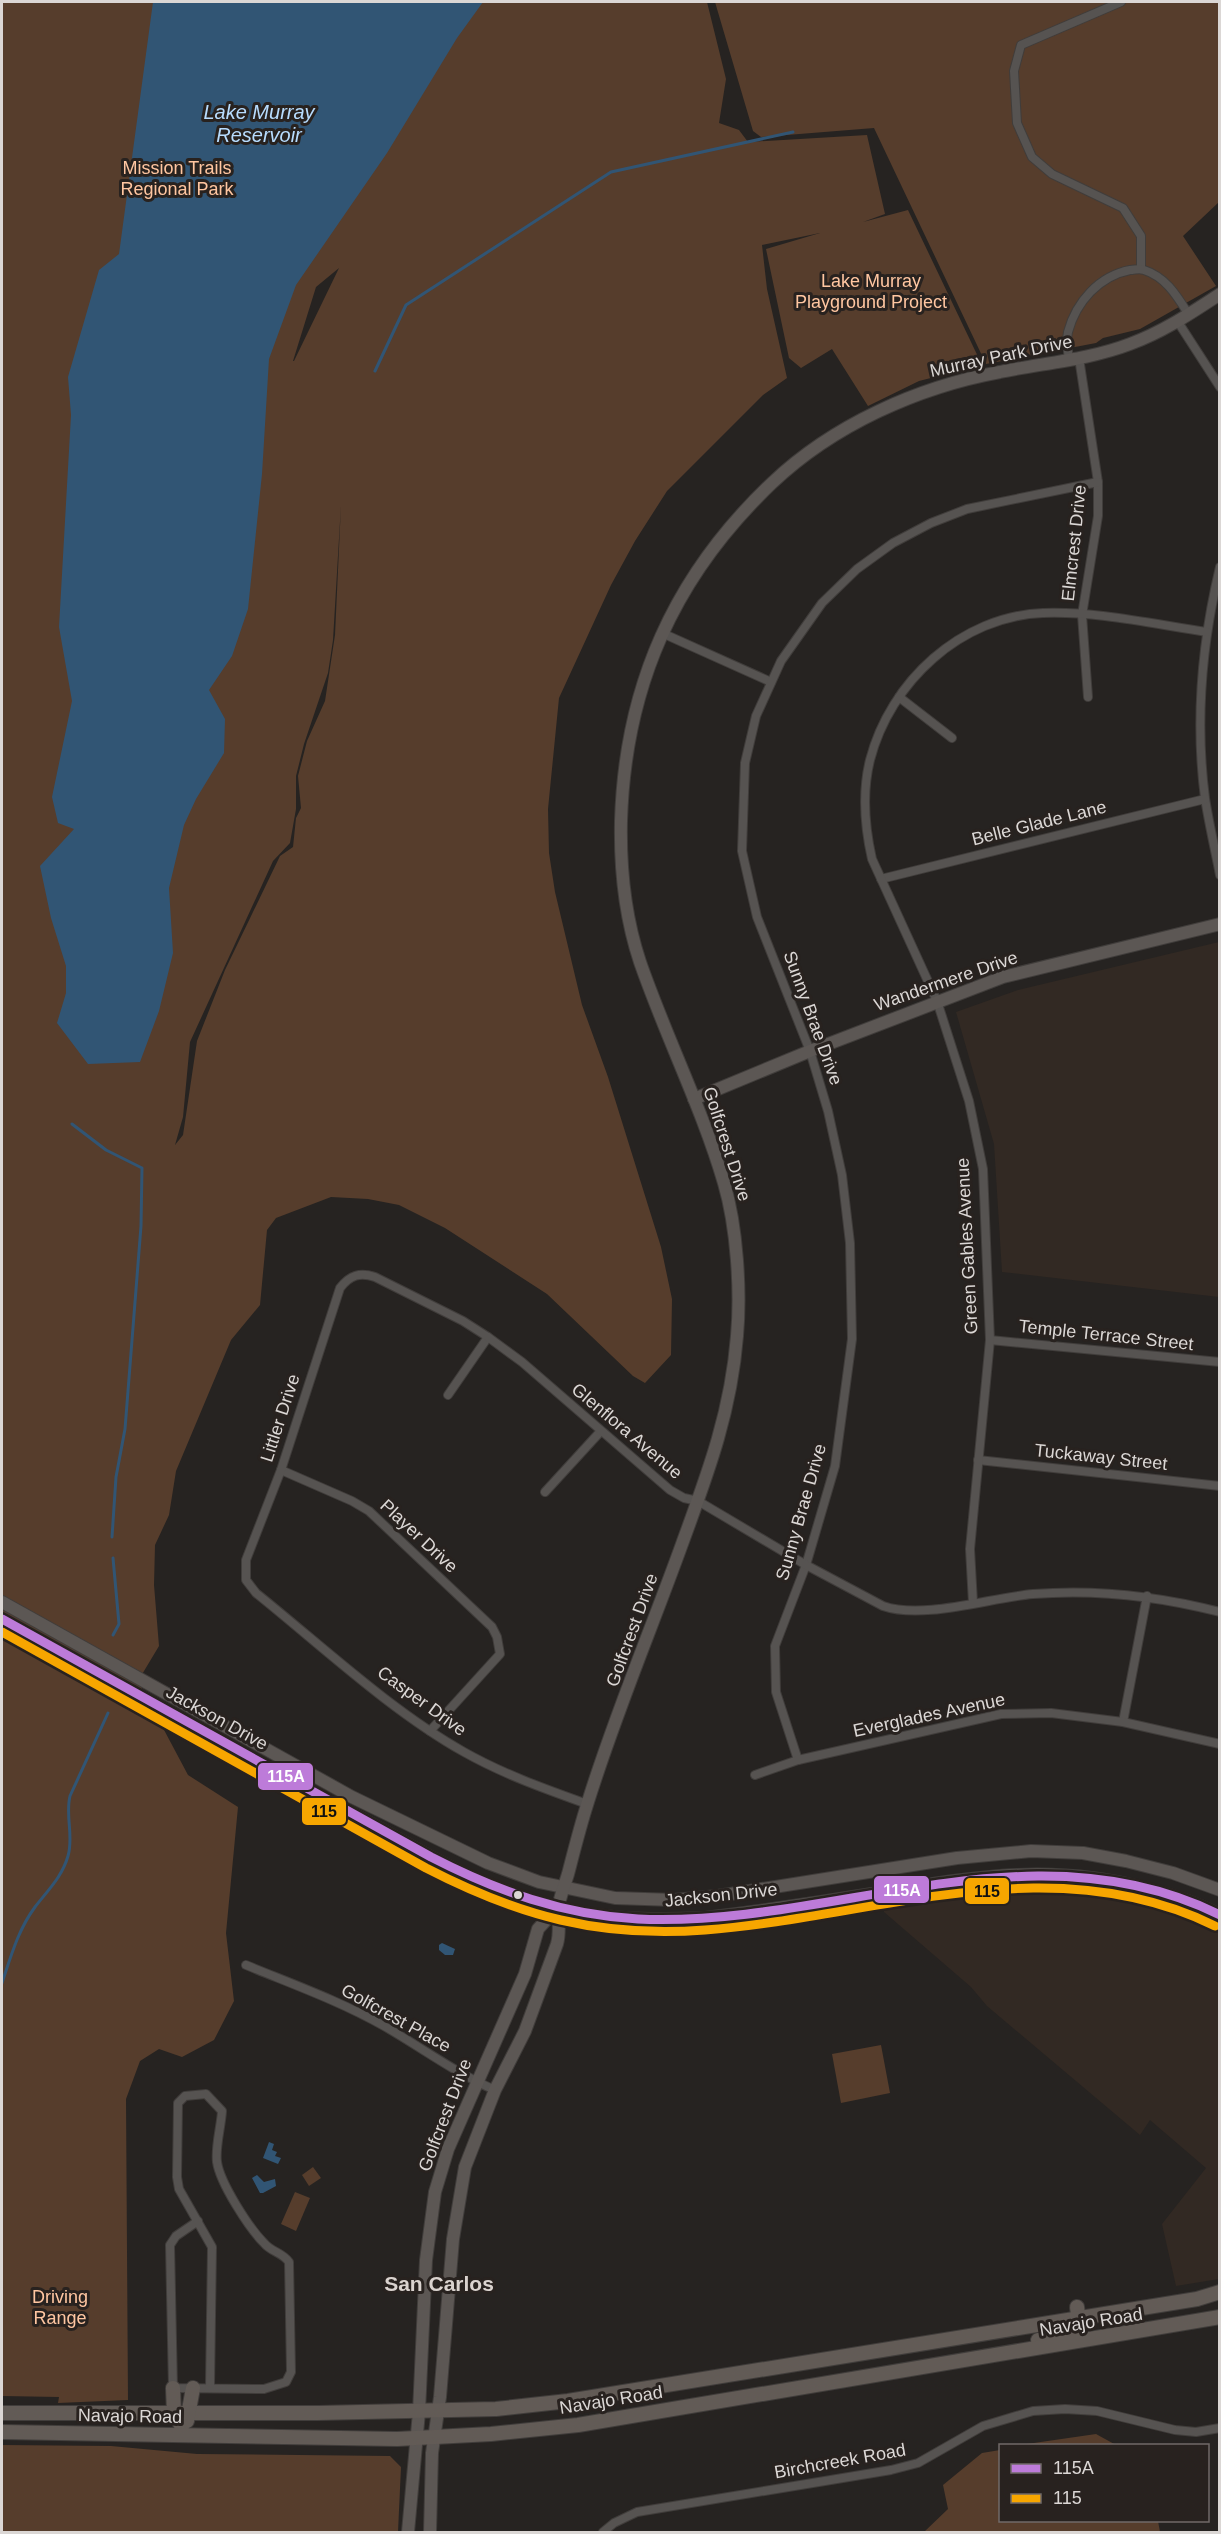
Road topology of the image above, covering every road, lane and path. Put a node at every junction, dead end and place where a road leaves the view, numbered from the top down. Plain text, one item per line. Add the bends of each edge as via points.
1 (1121, 2) edge
2 (1141, 268) junction
3 (1220, 294) edge
4 (1189, 315) junction
5 (1178, 322) junction
6 (1074, 359) junction
7 (1220, 387) edge
8 (1098, 482) junction
9 (1220, 567) edge
10 (1082, 615) junction
11 (1207, 632) junction
12 (663, 633) junction
13 (771, 681) junction
14 (898, 697) junction
15 (1088, 697) dead end
16 (952, 738) dead end
17 (1205, 799) junction
18 (1220, 875) edge
19 (881, 879) junction
20 (1220, 924) edge
21 (937, 1001) junction
22 (810, 1051) junction
23 (694, 1099) junction
24 (375, 1277) joint
25 (488, 1336) junction
26 (990, 1340) junction
27 (1220, 1362) edge
28 (447, 1395) dead end
29 (600, 1432) junction
30 (978, 1460) junction
31 (281, 1470) junction
32 (1220, 1486) edge
33 (545, 1492) dead end
34 (698, 1501) junction
35 (806, 1565) junction
36 (256, 1593) joint
37 (1147, 1596) junction
38 (2, 1602) edge
39 (973, 1603) junction
40 (1220, 1612) edge
41 (2, 1619) edge
42 (1123, 1722) junction
43 (430, 1731) junction
44 (1220, 1744) edge
45 (798, 1760) junction
46 (755, 1775) dead end
47 (587, 1804) junction
48 (565, 1886) junction
49 (1220, 1890) edge
50 (558, 1907) junction
51 (1220, 1915) edge
52 (246, 1965) dead end
53 (476, 2082) junction
54 (495, 2090) junction
55 (198, 2221) junction
56 (1220, 2292) edge
57 (1061, 2309) dead end
58 (1078, 2312) junction
59 (1220, 2318) edge
60 (1046, 2324) junction
61 (947, 2364) junction
62 (173, 2388) junction
63 (193, 2388) junction
64 (210, 2388) junction
65 (437, 2411) junction
66 (419, 2412) junction
67 (2, 2413) edge
68 (180, 2413) junction
69 (182, 2427) junction
70 (1220, 2428) edge
71 (2, 2432) edge
72 (63, 2433) junction
73 (211, 2436) junction
74 (417, 2438) junction
75 (434, 2438) junction
76 (408, 2532) edge
77 (430, 2532) edge
78 (603, 2532) edge

1 - 2 street via 1021,45 1014,71 1017,123 1032,157 1052,174 1123,208 1141,236
2 - 4 street via 1167,284
2 - 6 street, Elmcrest Drive via 1110,277 1087,295 1067,336
3 - 4 main road, Murray Park Drive
4 - 5 main road, Murray Park Drive
5 - 6 main road, Murray Park Drive via 1129,345
5 - 7 street
6 - 8 street, Elmcrest Drive
6 - 12 main road, Murray Park Drive via 995,372 928,390 864,419 806,455 773,482 723,535 678,602
8 - 10 street, Elmcrest Drive via 1098,516
8 - 13 street, Sunny Brae Drive via 967,509 893,543 857,569 822,603
9 - 11 street
10 - 11 street, Green Gables Avenue
10 - 14 street, Green Gables Avenue via 1042,613 1002,620 980,629 934,657
10 - 15 street, Elmcrest Drive
11 - 17 street via 1201,679
12 - 13 street
12 - 23 main road, Golfcrest Drive via 634,711 622,778 620,857 639,959
13 - 22 street, Sunny Brae Drive via 756,716 745,763 742,851 758,917
14 - 16 street
14 - 19 street, Green Gables Avenue via 887,716 866,783 866,835
17 - 18 street
17 - 19 street, Belle Glade Lane
19 - 21 street, Green Gables Avenue
20 - 21 main road, Wandermere Drive via 1003,977
21 - 22 main road, Wandermere Drive
21 - 26 street, Green Gables Avenue via 969,1101 983,1169
22 - 23 main road, Wandermere Drive
22 - 35 street, Sunny Brae Drive via 842,1175 850,1243 852,1339 835,1466
23 - 34 main road, Golfcrest Drive via 725,1184 738,1281 732,1386 715,1456
24 - 25 street, Glenflora Avenue
24 - 31 street, Littler Drive via 355,1275 340,1288
25 - 28 street
25 - 29 street, Glenflora Avenue
26 - 27 street, Temple Terrace Street
26 - 30 street, Green Gables Avenue
29 - 33 street
29 - 34 street, Glenflora Avenue via 669,1490
30 - 32 street, Tuckaway Street
30 - 39 street, Green Gables Avenue via 970,1549
31 - 36 street, Littler Drive via 246,1560 246,1580
31 - 43 street, Player Drive via 369,1511 492,1627 500,1654
34 - 35 street, Glenflora Avenue
34 - 47 main road, Golfcrest Drive
35 - 39 street, Glenflora Avenue via 894,1610 918,1611
35 - 45 street, Sunny Brae Drive via 775,1646 776,1692
36 - 43 street, Casper Drive
37 - 39 street, Glenflora Avenue via 1033,1594
37 - 40 street, Glenflora Avenue
37 - 42 street
38 - 48 main road, Jackson Drive via 352,1797 488,1863 539,1882
41 - 50 main road, Jackson Drive via 441,1862 480,1882 532,1902
42 - 44 street, Everglades Avenue
42 - 45 street, Everglades Avenue via 1051,1713 1001,1714
43 - 47 street, Casper Drive via 465,1753
45 - 46 street, Everglades Avenue
47 - 48 main road, Golfcrest Drive
48 - 49 main road, Jackson Drive via 615,1898 674,1900 957,1858 1032,1851 1083,1853 1126,1861
48 - 50 main road, Golfcrest Drive
50 - 51 main road, Jackson Drive via 623,1918 705,1918 954,1880 1028,1873 1124,1882 1174,1896
50 - 53 main road, Golfcrest Drive via 538,1929 525,1974
50 - 54 main road, Golfcrest Drive via 561,1930 557,1944 525,2031
52 - 53 street, Golfcrest Place via 347,2007
53 - 54 street, Golfcrest Place
53 - 66 main road, Golfcrest Drive via 447,2149 433,2203 426,2260
54 - 65 main road, Golfcrest Drive via 465,2167 453,2239
55 - 62 street via 170,2245
55 - 64 street via 212,2247
55 - 64 street via 179,2189 178,2103 185,2096 206,2094 222,2111 217,2161 222,2180 257,2236 290,2262 291,2372 286,2382 264,2389
56 - 58 main road, Navajo Road via 1197,2299
57 - 60 main road
58 - 60 main road, Navajo Road
58 - 61 main road via 1080,2328 1076,2332 976,2351
59 - 61 main road, Navajo Road
60 - 65 main road, Navajo Road via 568,2401
61 - 75 main road, Navajo Road via 578,2424
62 - 63 street
62 - 68 main road
63 - 64 street
63 - 68 main road
65 - 66 main road, Navajo Road
65 - 75 main road, Golfcrest Drive
66 - 68 main road, Navajo Road
66 - 74 main road, Golfcrest Drive
67 - 68 main road, Navajo Road
68 - 69 main road via 188,2420
69 - 72 main road via 103,2426
69 - 73 main road
70 - 78 street, Birchcreek Road via 1196,2432 1097,2411 1033,2411 983,2426 918,2463 638,2512
71 - 72 main road, Navajo Road
72 - 73 main road, Navajo Road
73 - 74 main road, Navajo Road
74 - 75 main road, Navajo Road
74 - 76 main road, Golfcrest Drive
75 - 77 main road, Golfcrest Drive

